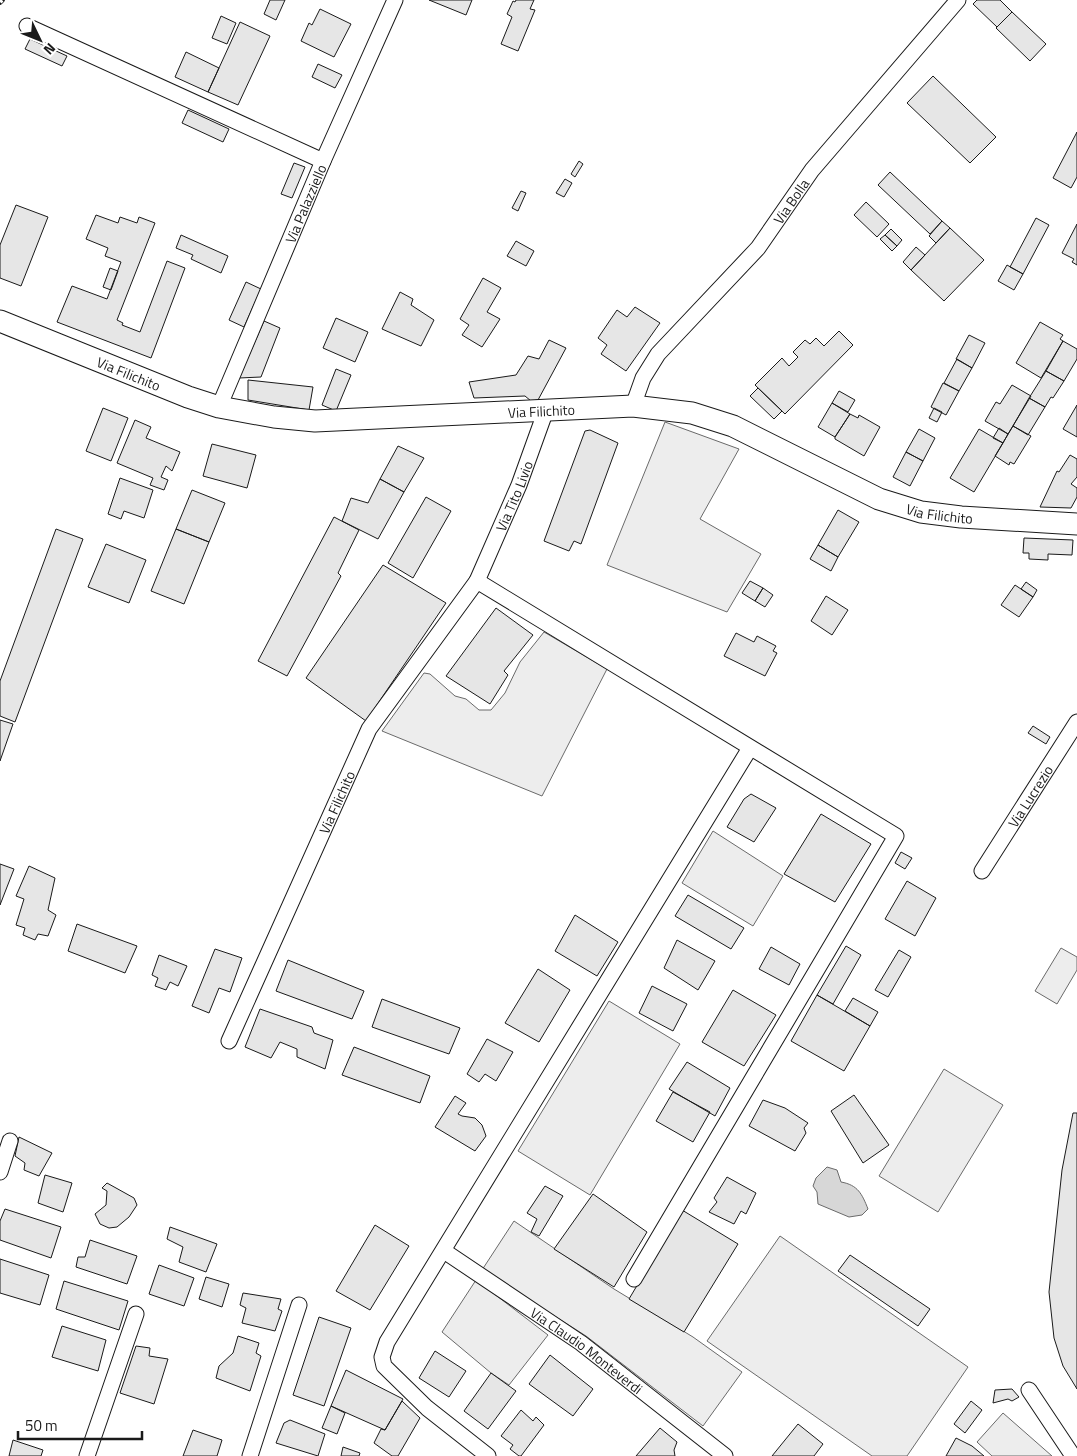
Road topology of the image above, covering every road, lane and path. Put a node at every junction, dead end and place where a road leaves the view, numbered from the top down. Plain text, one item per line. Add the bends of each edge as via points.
1 (395, 0) edge
2 (958, 0) edge
3 (27, 26) dead end
4 (323, 161) junction
5 (0, 321) edge
6 (633, 406) junction
7 (218, 407) junction
8 (546, 410) junction
9 (1077, 524) edge
10 (477, 581) junction
11 (1077, 722) edge
12 (750, 748) junction
13 (982, 871) dead end
14 (229, 1041) dead end
15 (10, 1141) dead end
16 (0, 1172) edge
17 (444, 1251) junction
18 (634, 1279) dead end
19 (299, 1305) dead end
20 (136, 1314) dead end
21 (1029, 1390) dead end
22 (86, 1456) edge
23 (250, 1456) edge
24 (488, 1456) edge
25 (725, 1456) edge
26 (1073, 1456) edge

1 - 4 street, Via Palazziello
2 - 6 street, Via Bolla via 812,170 758,248 658,354 643,378
3 - 4 street
4 - 7 street, Via Palazziello
5 - 7 street, Via Filichito
6 - 8 street, Via Filichito
6 - 9 street, Via Filichito via 692,413 733,426 880,499 912,510 961,517
7 - 8 street, Via Filichito via 315,421
8 - 10 street, Via Tito Livio
10 - 12 street
10 - 14 street, Via Filichito via 369,729
11 - 13 street, Via Lucrezio
12 - 17 street
12 - 18 street via 896,836
15 - 16 street
17 - 24 street via 382,1357 384,1366 427,1408
17 - 25 street, Via Claudio Monteverdi via 581,1343
19 - 23 street
20 - 22 street
21 - 26 street

